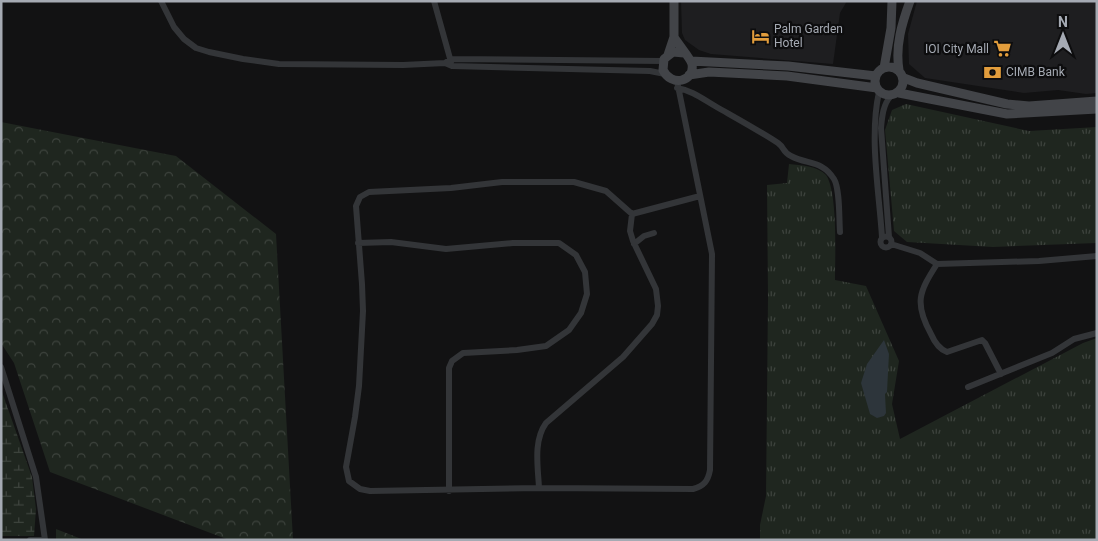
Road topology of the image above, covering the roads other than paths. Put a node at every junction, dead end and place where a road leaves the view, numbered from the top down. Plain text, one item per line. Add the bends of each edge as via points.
1 (162, 1) edge
2 (434, 1) edge
3 (674, 1) edge
4 (892, 1) edge
5 (910, 1) edge
6 (674, 37) junction
7 (684, 53) junction
8 (666, 58) junction
9 (691, 61) junction
10 (452, 63) junction
11 (735, 68) junction
12 (884, 68) junction
13 (665, 74) junction
14 (901, 74) junction
15 (689, 75) junction
16 (876, 76) junction
17 (677, 84) junction
18 (878, 90) junction
19 (895, 94) junction
20 (1097, 102) edge
21 (1097, 109) edge
22 (700, 196) junction
23 (632, 214) junction
24 (840, 232) dead end
25 (654, 233) dead end
26 (888, 240) junction
27 (358, 243) junction
28 (634, 244) junction
29 (1097, 256) edge
30 (937, 264) junction
31 (1097, 333) edge
32 (1, 366) edge
33 (1001, 374) junction
34 (968, 387) dead end
35 (539, 488) junction
36 (449, 491) junction
37 (30, 540) edge
38 (45, 540) edge

1 - 10 street via 174,27 184,39 209,52 279,64
2 - 10 street
3 - 6 street
4 - 12 street
5 - 14 street via 897,60
6 - 7 street
6 - 8 street
7 - 8 street via 673,52
7 - 9 street
8 - 10 street
8 - 13 street via 662,66
9 - 11 street
9 - 15 street
10 - 13 street
11 - 15 street
11 - 16 street via 788,66
11 - 18 street
12 - 14 street via 892,67
12 - 16 street
13 - 17 street
14 - 19 street via 903,86
14 - 20 street via 917,83 1007,104
15 - 17 street
16 - 18 street
17 - 22 street
17 - 24 street via 781,145 784,152 794,158 814,162 827,169 837,188
18 - 19 street
18 - 26 street via 874,130
19 - 21 street via 1008,114
19 - 26 street via 887,100 881,128
22 - 23 street
22 - 35 street via 712,254 710,470 705,484 693,489
23 - 27 street via 606,191 574,182 502,182 369,192 360,197 356,206
23 - 28 street via 630,231
25 - 28 street
26 - 30 street
27 - 36 street via 363,311 357,401 346,467 349,480 370,492
27 - 36 street via 391,242 446,249 559,243 576,255 585,272 587,294 580,313 569,330 558,339 546,346 463,353 452,361 449,368
28 - 35 street via 656,289 657,315 624,357 546,423 538,439
29 - 30 street
30 - 33 street via 927,280 920,303 921,313 933,338 947,352 982,340
31 - 33 street via 1074,339 1052,353
32 - 38 street via 36,477
33 - 34 street
35 - 36 street
37 - 38 street

